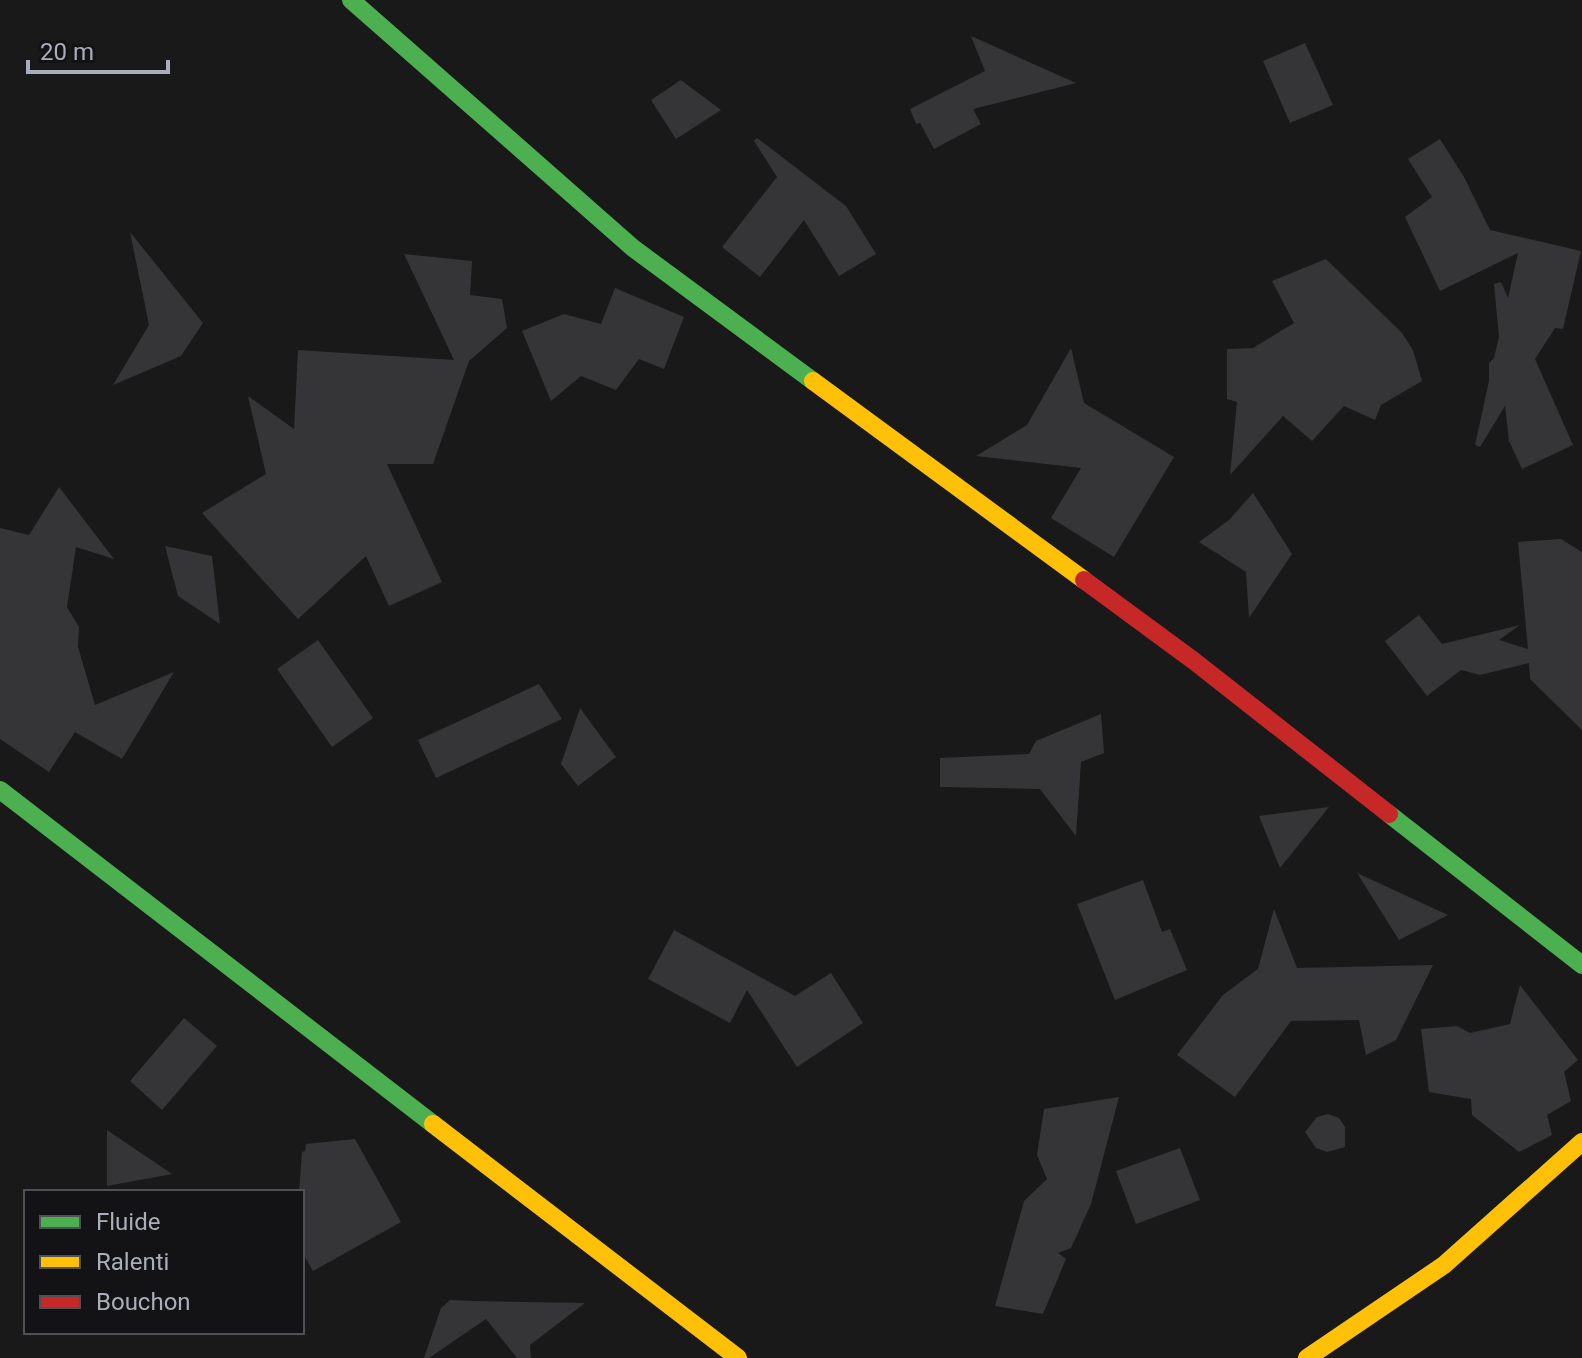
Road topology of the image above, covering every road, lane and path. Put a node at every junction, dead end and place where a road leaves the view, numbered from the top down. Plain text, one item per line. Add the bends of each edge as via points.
1 (351, 0) edge
2 (0, 790) edge
3 (1582, 965) edge
4 (1582, 1142) edge
5 (738, 1358) edge
6 (1307, 1358) edge

1 - 3 street via 633,248 1194,661
2 - 5 street
4 - 6 street via 1444,1265

